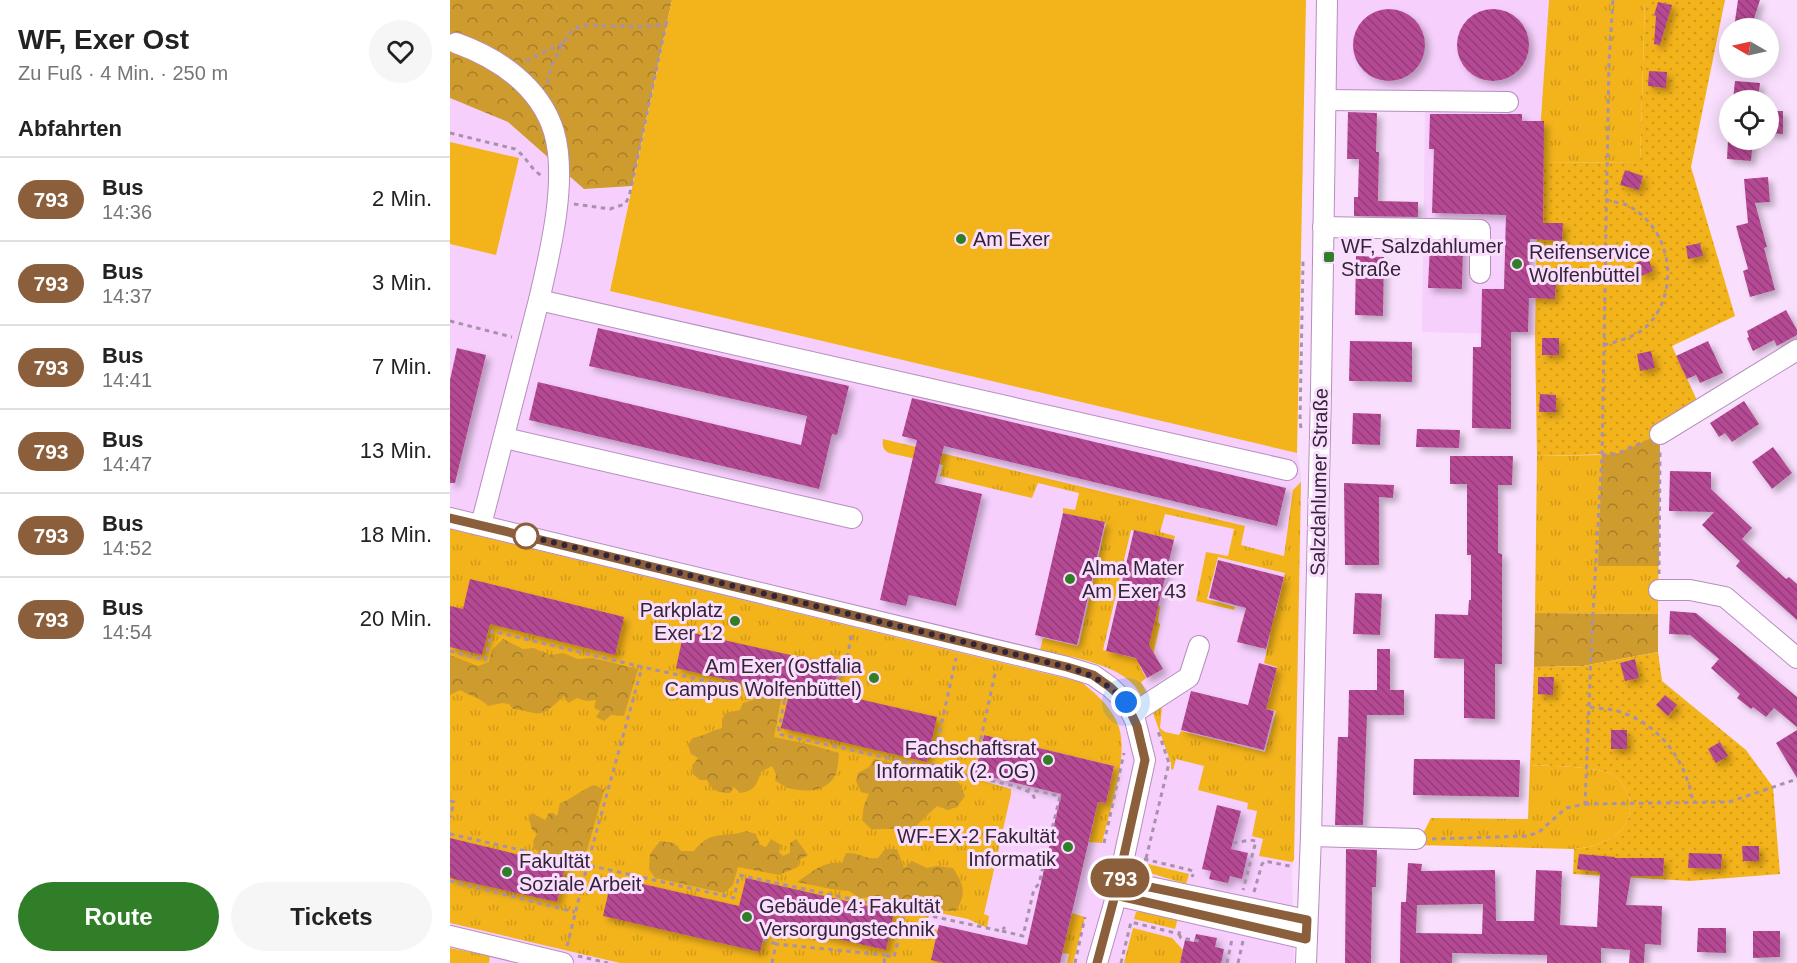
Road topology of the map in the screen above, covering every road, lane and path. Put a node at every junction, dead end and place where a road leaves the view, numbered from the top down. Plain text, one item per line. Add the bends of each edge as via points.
1 (1327, 0) edge
2 (1613, 0) edge
3 (456, 43) dead end
4 (563, 43) junction
5 (507, 68) junction
6 (1326, 100) junction
7 (1508, 102) dead end
8 (545, 111) junction
9 (450, 133) edge
10 (558, 181) junction
11 (1607, 200) junction
12 (557, 202) junction
13 (1323, 227) junction
14 (1480, 273) dead end
15 (539, 300) junction
16 (450, 321) edge
17 (529, 341) junction
18 (1604, 345) junction
19 (1797, 350) edge
20 (1660, 434) junction
21 (505, 438) junction
22 (1602, 456) junction
23 (1287, 470) dead end
24 (450, 518) edge
25 (852, 518) dead end
26 (482, 525) junction
27 (1659, 590) joint
28 (855, 616) junction
29 (960, 641) junction
30 (1199, 646) dead end
31 (450, 651) edge
32 (999, 658) dead end
33 (1797, 658) edge
34 (641, 669) junction
35 (837, 676) dead end
36 (1590, 707) junction
37 (1132, 714) junction
38 (1124, 748) dead end
39 (932, 767) junction
40 (973, 775) junction
41 (1797, 779) edge
42 (1026, 789) junction
43 (1035, 799) dead end
44 (450, 801) edge
45 (1693, 803) junction
46 (1585, 804) junction
47 (450, 818) edge
48 (450, 834) edge
49 (1311, 836) junction
50 (1416, 839) joint
51 (1104, 843) dead end
52 (1233, 843) dead end
53 (1124, 854) junction
54 (587, 866) junction
55 (1298, 866) dead end
56 (450, 881) edge
57 (1193, 883) dead end
58 (1117, 887) junction
59 (1242, 894) dead end
60 (1251, 896) dead end
61 (575, 912) junction
62 (905, 912) junction
63 (1085, 916) dead end
64 (1182, 923) dead end
65 (982, 927) junction
66 (1005, 927) dead end
67 (1306, 930) junction
68 (1001, 931) junction
69 (981, 934) dead end
70 (1179, 934) junction
71 (1200, 934) dead end
72 (1233, 934) dead end
73 (450, 936) edge
74 (1241, 936) dead end
75 (763, 939) dead end
76 (776, 944) junction
77 (885, 955) junction
78 (894, 957) junction
79 (564, 958) edge
80 (892, 962) edge
81 (772, 963) edge
82 (884, 963) edge
83 (1074, 963) edge
84 (1097, 963) edge
85 (1121, 963) edge
86 (1227, 963) edge
87 (1238, 963) edge
88 (1306, 963) edge

1 - 6 street, Salzdahlumer Straße
2 - 11 path
3 - 5 street via 481,51
4 - 5 path
4 - 8 path via 547,81
4 - 12 path via 572,30 583,25 644,27 667,22 625,204 610,209
5 - 8 street
6 - 7 street
6 - 13 street, Salzdahlumer Straße
8 - 10 street via 554,132
9 - 10 path via 515,149 530,168
10 - 12 street
11 - 18 path
11 - 18 path via 1629,206 1648,221 1663,243 1668,272 1666,297 1649,324 1624,340
12 - 15 street
13 - 14 street via 1480,231
13 - 49 street, Salzdahlumer Straße
15 - 17 street
15 - 23 street
16 - 17 path
17 - 21 street
18 - 22 path
19 - 20 street
20 - 22 path via 1616,454
20 - 27 path
21 - 25 street
21 - 26 street
22 - 36 path
24 - 26 street
26 - 28 street
27 - 33 street via 1725,597
28 - 29 street
28 - 35 path via 843,678
29 - 37 street via 1093,675 1126,702
29 - 39 path
30 - 37 street via 1189,677
31 - 34 path via 485,660 492,631
32 - 40 path
34 - 39 path via 785,698 778,734
34 - 54 path
36 - 45 path via 1625,713 1658,734 1685,772
36 - 46 path
37 - 53 street via 1145,760
38 - 51 path
39 - 40 path
40 - 42 path
41 - 45 path via 1729,802
42 - 43 path
42 - 68 path via 1060,796 1023,936
44 - 47 path via 454,802
45 - 46 path
46 - 50 path via 1566,808 1539,832 1528,836
48 - 54 path
49 - 50 street
49 - 67 street, Salzdahlumer Straße
52 - 59 path via 1256,841
53 - 57 path via 1190,870 1194,872
53 - 58 street
54 - 61 path
54 - 62 path via 734,898 739,875
55 - 60 path via 1266,861
56 - 61 path
58 - 67 street via 1140,885
58 - 84 street
61 - 79 path
62 - 65 path
62 - 78 path
63 - 83 path
64 - 70 path
65 - 68 path
65 - 69 path
66 - 68 path
67 - 88 street, Salzdahlumer Straße
70 - 71 path via 1199,942
70 - 85 path via 1131,922
72 - 86 path
73 - 79 street
74 - 87 path via 1244,937
75 - 76 path
76 - 77 path
76 - 81 path
77 - 78 path
77 - 82 path
78 - 80 path

